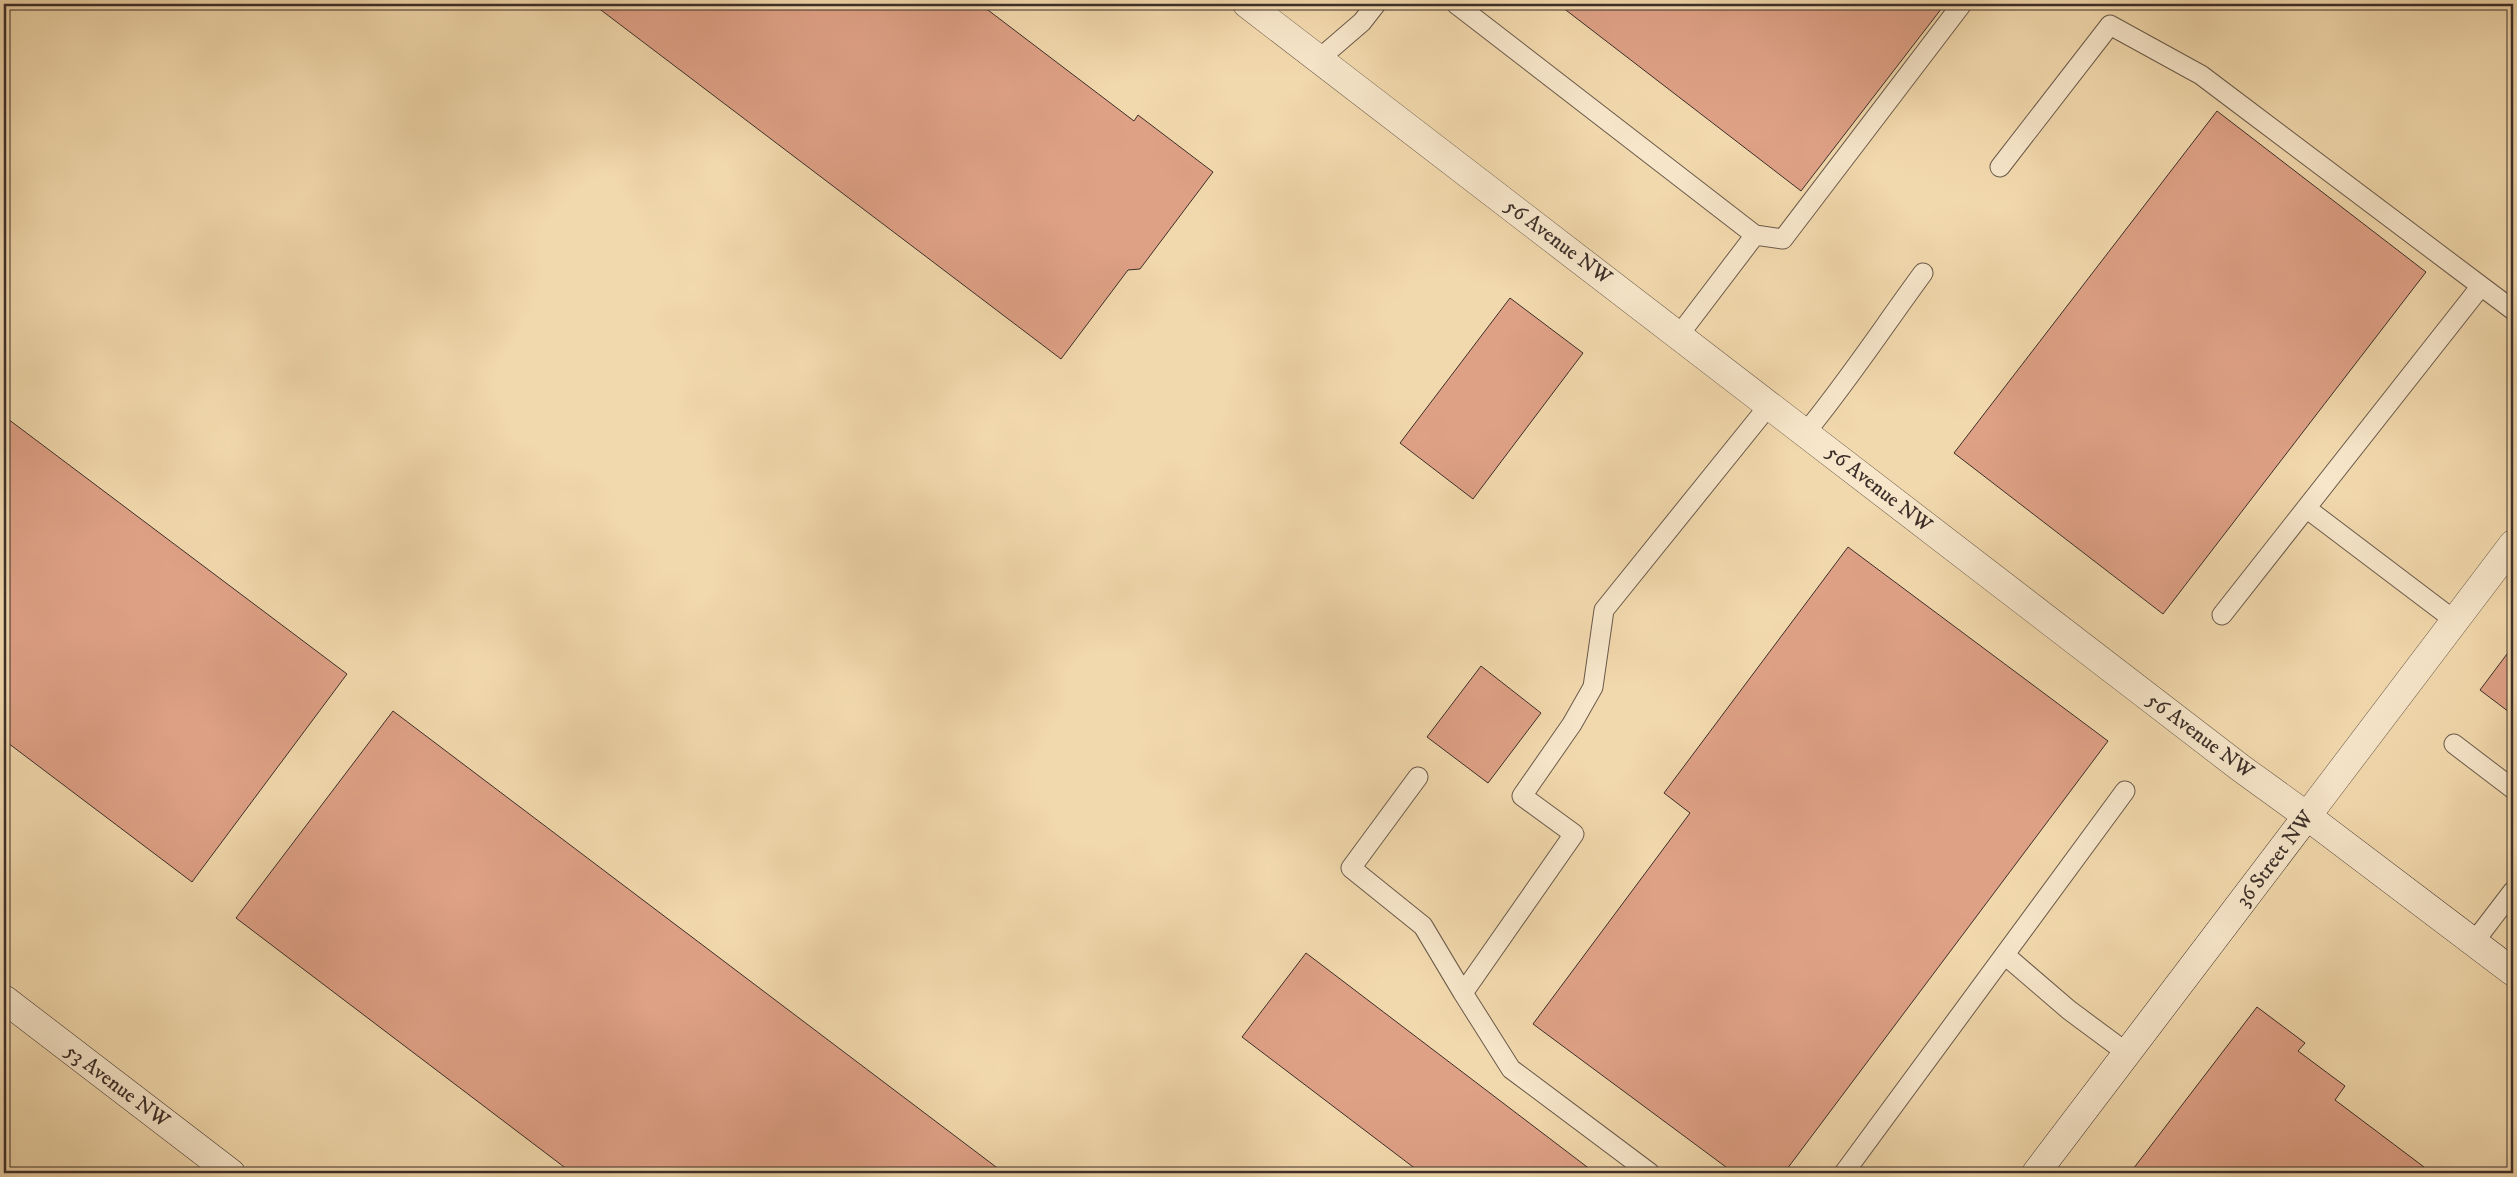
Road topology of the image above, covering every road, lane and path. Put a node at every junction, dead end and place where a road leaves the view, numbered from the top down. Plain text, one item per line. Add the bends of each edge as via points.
1 (1247, 4) edge
2 (1376, 4) edge
3 (1456, 4) edge
4 (1962, 4) edge
5 (1319, 59) junction
6 (2000, 167) dead end
7 (1755, 235) junction
8 (1923, 273) dead end
9 (2481, 286) junction
10 (2513, 310) edge
11 (1679, 335) junction
12 (1770, 404) junction
13 (1806, 432) junction
14 (2306, 508) junction
15 (2513, 544) edge
16 (2222, 615) dead end
17 (2454, 620) junction
18 (2454, 744) dead end
19 (1418, 777) dead end
20 (2513, 790) edge
21 (2125, 791) dead end
22 (2307, 816) junction
23 (2513, 891) edge
24 (2474, 942) junction
25 (2004, 955) junction
26 (2513, 972) edge
27 (1463, 993) junction
28 (4, 999) edge
29 (2127, 1053) junction
30 (231, 1173) edge
31 (1650, 1173) edge
32 (1844, 1173) edge
33 (2036, 1173) edge

1 - 5 street, 56 Avenue NW
2 - 5 lane via 1362,22
3 - 7 lane
4 - 7 lane via 1783,239
5 - 11 street, 56 Avenue NW
6 - 9 lane via 2110,25 2202,75
7 - 11 lane
8 - 13 lane via 1841,389
9 - 10 lane
9 - 14 lane
11 - 12 street, 56 Avenue NW
12 - 13 street, 56 Avenue NW
12 - 27 lane via 1604,610 1593,686 1572,724 1522,796 1574,834
13 - 22 street, 56 Avenue NW
14 - 16 lane
14 - 17 lane
15 - 17 street, 36 Street NW
17 - 22 street, 36 Street NW
18 - 20 lane
19 - 27 lane via 1351,868 1423,926
21 - 25 lane
22 - 24 street, 56 Avenue NW
22 - 29 street, 36 Street NW
23 - 24 lane
24 - 26 street, 56 Avenue NW
25 - 29 lane via 2069,1010
25 - 32 lane
27 - 31 lane via 1511,1069
28 - 30 street, 53 Avenue NW
29 - 33 street, 36 Street NW

